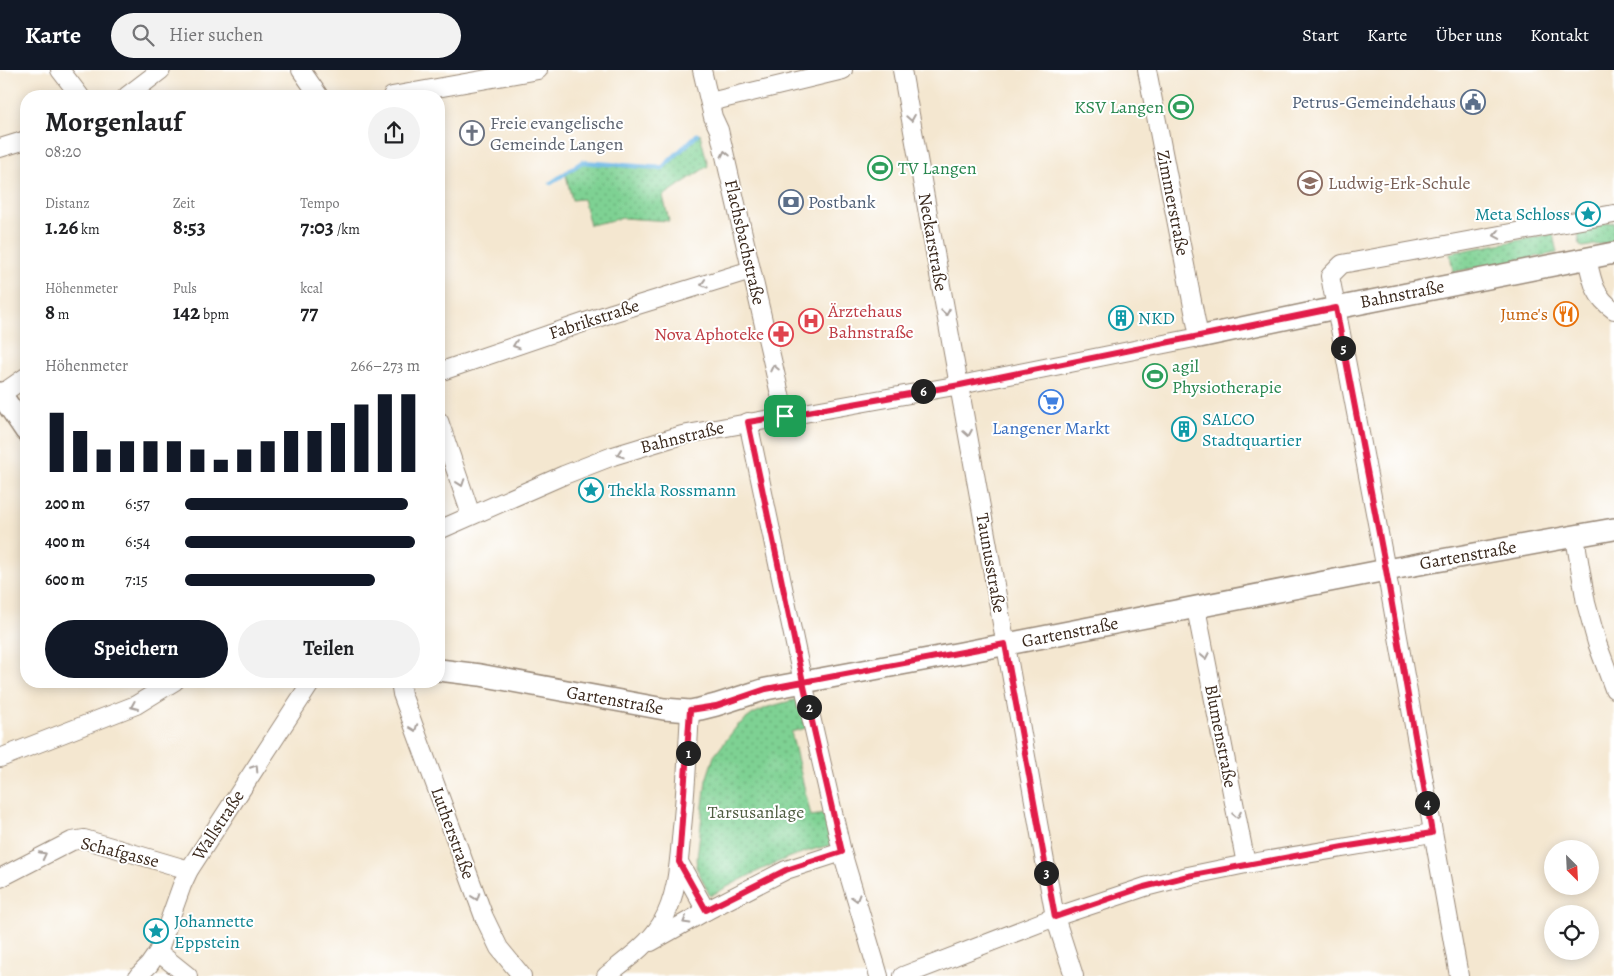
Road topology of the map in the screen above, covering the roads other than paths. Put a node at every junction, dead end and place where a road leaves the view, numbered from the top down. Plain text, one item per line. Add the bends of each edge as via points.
1 (60, 70) edge
2 (161, 70) edge
3 (301, 70) edge
4 (538, 70) edge
5 (702, 70) edge
6 (843, 70) edge
7 (902, 70) edge
8 (1147, 70) edge
9 (75, 90) edge
10 (135, 90) edge
11 (315, 90) edge
12 (426, 90) edge
13 (710, 102) junction
14 (20, 142) edge
15 (0, 148) edge
16 (1614, 214) edge
17 (1614, 253) edge
18 (1587, 258) junction
19 (751, 270) junction
20 (1336, 308) junction
21 (1614, 310) edge
22 (1200, 337) junction
23 (445, 370) edge
24 (20, 381) edge
25 (960, 385) junction
26 (0, 395) edge
27 (785, 416) junction
28 (748, 422) junction
29 (20, 423) edge
30 (445, 439) edge
31 (471, 515) junction
32 (445, 527) edge
33 (1614, 529) edge
34 (1575, 536) junction
35 (1386, 570) junction
36 (1196, 608) junction
37 (1005, 644) junction
38 (445, 671) edge
39 (803, 682) junction
40 (164, 688) edge
41 (307, 688) edge
42 (401, 688) edge
43 (1614, 689) edge
44 (690, 710) junction
45 (0, 758) edge
46 (1432, 833) junction
47 (842, 852) junction
48 (679, 862) junction
49 (1246, 864) junction
50 (189, 870) junction
51 (0, 878) edge
52 (706, 910) junction
53 (1055, 917) junction
54 (643, 946) junction
55 (158, 952) junction
56 (1453, 975) edge
57 (138, 976) edge
58 (188, 976) edge
59 (522, 976) edge
60 (606, 976) edge
61 (879, 976) edge
62 (903, 976) edge
63 (1074, 976) edge

1 - 9 street
2 - 10 street
3 - 11 street
4 - 12 street
5 - 13 street, Flachsbachstraße
6 - 13 street
7 -> 25 street, Neckarstraße
8 - 22 street, Zimmerstraße
19 -> 13 street, Flachsbachstraße
14 - 15 street
16 -> 20 street via 1342,264 1330,276
17 - 18 street, Bahnstraße
18 - 20 street, Bahnstraße
18 - 21 street via 1597,293 1602,302
19 -> 23 street, Fabrikstraße
27 -> 19 street, Flachsbachstraße
20 - 22 street, Bahnstraße
20 - 35 street
22 - 25 street, Bahnstraße
24 - 26 street
25 - 27 street, Bahnstraße
25 -> 37 street, Taunusstraße
26 - 29 street
27 - 28 street, Bahnstraße
28 -> 31 street, Bahnstraße via 682,435 614,456
28 - 39 street
30 -> 31 street
31 - 32 street, Bahnstraße
33 - 34 street, Gartenstraße
34 - 35 street, Gartenstraße
34 - 43 street via 1586,603
35 - 36 street, Gartenstraße
35 - 46 street
36 - 37 street, Gartenstraße
36 -> 49 street, Blumenstraße
37 - 39 street, Gartenstraße
37 - 53 street, Taunusstraße
38 - 44 street, Gartenstraße via 664,709
39 - 44 street, Gartenstraße
39 - 47 street
40 -> 45 street via 136,705
50 -> 41 street, Wallstraße
42 -> 59 street, Lutherstraße via 486,924 499,948
44 - 48 street
46 - 49 street
46 - 56 street
47 - 52 street via 786,870
47 -> 61 street
48 - 52 street
48 - 54 street via 667,913
49 - 53 street via 1144,887
51 -> 50 street, Schafgasse via 79,839
50 - 55 street, Wallstraße
52 -> 54 street
53 - 62 street
53 - 63 street, Taunusstraße
54 - 60 street
55 - 57 street, Wallstraße
55 - 58 street

